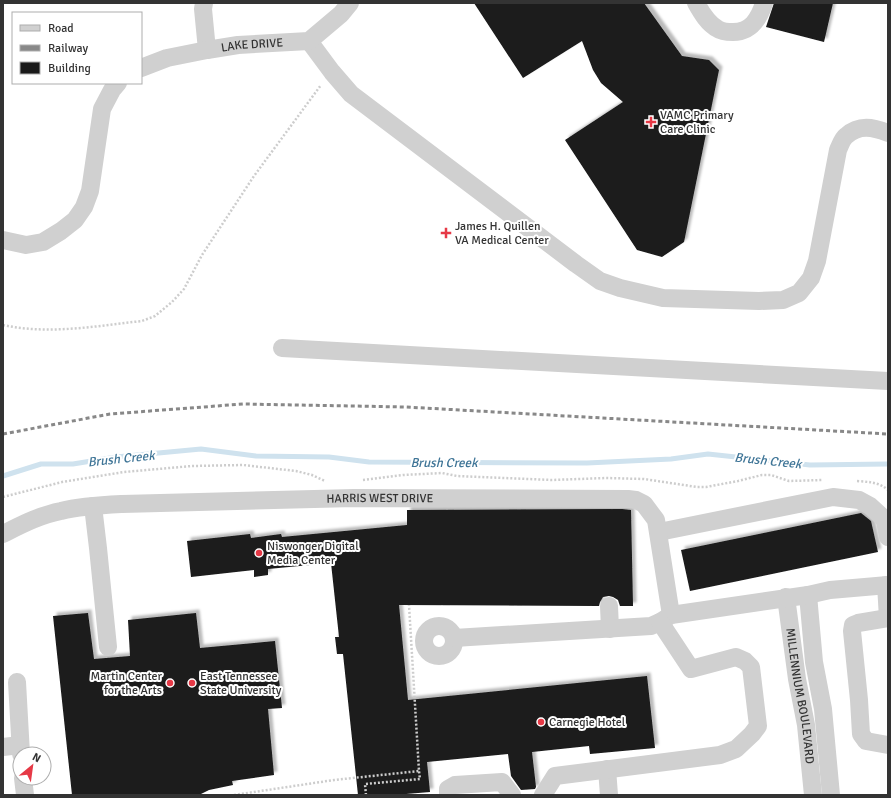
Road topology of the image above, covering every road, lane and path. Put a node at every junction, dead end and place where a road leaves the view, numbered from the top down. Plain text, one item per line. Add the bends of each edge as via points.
1 (204, 3) edge
2 (350, 3) edge
3 (696, 3) edge
4 (764, 3) edge
5 (309, 41) junction
6 (206, 50) junction
7 (142, 68) edge
8 (332, 72) junction
9 (117, 84) edge
10 (888, 133) edge
11 (3, 240) edge
12 (3, 325) edge
13 (282, 348) dead end
14 (888, 381) edge
15 (829, 480) dead end
16 (360, 481) dead end
17 (851, 481) dead end
18 (330, 483) dead end
19 (888, 490) edge
20 (3, 497) edge
21 (93, 506) junction
22 (659, 532) junction
23 (3, 534) edge
24 (888, 537) edge
25 (887, 585) edge
26 (808, 594) junction
27 (786, 597) junction
28 (409, 605) dead end
29 (609, 606) dead end
30 (888, 618) edge
31 (666, 619) junction
32 (610, 629) junction
33 (454, 638) dead end
34 (108, 647) dead end
35 (17, 682) edge
36 (859, 700) junction
37 (888, 737) edge
38 (888, 745) edge
39 (14, 746) edge
40 (607, 769) junction
41 (419, 770) junction
42 (234, 795) edge
43 (366, 795) edge
44 (448, 795) edge
45 (512, 795) edge
46 (543, 795) edge
47 (609, 795) edge
48 (813, 795) edge
49 (831, 795) edge

1 - 6 street via 202,9
2 - 5 street
3 - 4 street via 710,24 718,30 735,32 745,30 754,24
5 - 6 street, LAKE DRIVE via 238,45
5 - 8 street
6 - 7 street, LAKE DRIVE via 167,58
8 - 10 street via 351,94 600,281 663,298 765,301 783,300 799,293 811,278 817,261 838,150 844,137 859,128 876,128
8 - 12 path via 254,176 202,255 184,289 155,316 142,321 55,330 23,329
9 - 11 street via 102,109 90,191 75,220 43,242 26,245
13 - 14 street
15 - 16 path via 789,481 771,475 696,487 644,479 552,480 457,476 442,473
17 - 19 path via 873,482
18 - 20 path via 296,471 243,465 192,466 124,472 62,482
21 - 22 street, HARRIS WEST DRIVE via 354,498 628,498 644,504 656,520
21 - 23 street, HARRIS WEST DRIVE via 59,511
21 - 34 street
22 - 24 street via 833,497 858,500 870,506 885,521
22 - 31 street, HARRIS WEST DRIVE
25 - 26 street
25 - 30 street
26 - 27 street
26 - 49 street
27 - 31 street
27 - 48 street, MILLENNIUM BOULEVARD via 806,725
28 - 41 path
29 - 32 street
30 - 36 street via 853,625
31 - 32 street via 651,626
31 - 40 street via 691,669 736,657 745,660 751,667 758,726 736,749 720,755
32 - 33 street
35 - 39 street
36 - 37 street via 871,730
36 - 38 street via 861,734 866,740
40 - 46 street via 555,776
40 - 47 street
41 - 42 path
41 - 43 path via 420,779 365,784
44 - 45 street via 448,789 455,785 502,782

